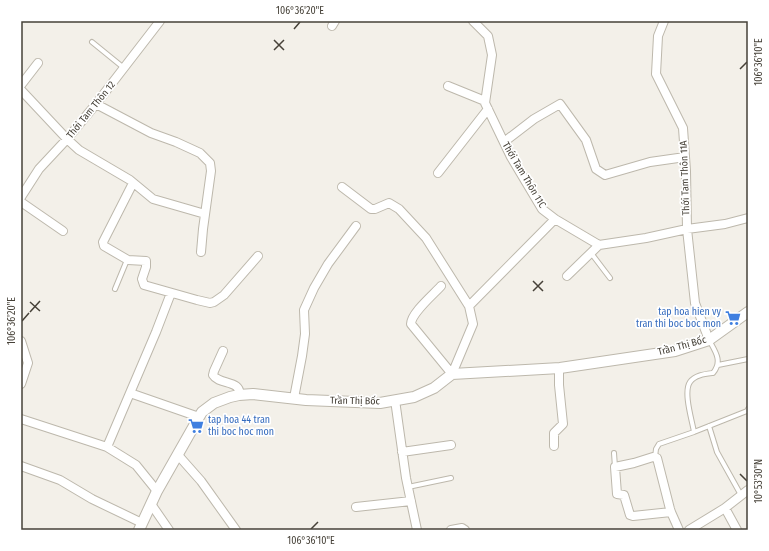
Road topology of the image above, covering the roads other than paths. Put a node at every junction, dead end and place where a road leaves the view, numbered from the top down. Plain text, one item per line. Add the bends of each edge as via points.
1 (160, 21) edge
2 (473, 21) edge
3 (664, 21) edge
4 (92, 42) dead end
5 (38, 63) dead end
6 (124, 68) junction
7 (21, 85) edge
8 (448, 86) dead end
9 (21, 90) edge
10 (96, 104) junction
11 (487, 105) junction
12 (67, 139) junction
13 (504, 142) junction
14 (685, 157) junction
15 (438, 173) dead end
16 (133, 183) junction
17 (342, 187) dead end
18 (21, 197) edge
19 (21, 202) edge
20 (205, 214) junction
21 (748, 218) edge
22 (555, 219) junction
23 (356, 226) dead end
24 (687, 229) junction
25 (63, 232) dead end
26 (599, 245) junction
27 (201, 252) dead end
28 (591, 253) junction
29 (258, 256) dead end
30 (128, 260) junction
31 (567, 276) dead end
32 (610, 278) dead end
33 (441, 286) dead end
34 (115, 289) dead end
35 (171, 292) junction
36 (469, 306) junction
37 (748, 312) edge
38 (709, 340) junction
39 (21, 341) edge
40 (223, 351) dead end
41 (748, 359) edge
42 (718, 365) junction
43 (559, 368) junction
44 (452, 374) junction
45 (21, 384) edge
46 (130, 393) junction
47 (239, 395) junction
48 (294, 398) junction
49 (395, 400) junction
50 (748, 409) edge
51 (199, 417) junction
52 (21, 419) edge
53 (709, 426) junction
54 (694, 432) junction
55 (451, 445) dead end
56 (554, 446) dead end
57 (107, 447) junction
58 (402, 452) junction
59 (614, 453) dead end
60 (178, 455) junction
61 (655, 457) junction
62 (21, 466) edge
63 (615, 467) junction
64 (451, 478) dead end
65 (408, 487) junction
66 (158, 490) junction
67 (748, 490) edge
68 (741, 495) junction
69 (411, 501) junction
70 (151, 504) junction
71 (356, 507) dead end
72 (725, 508) junction
73 (671, 512) junction
74 (141, 526) edge
75 (169, 530) edge
76 (236, 530) edge
77 (417, 530) edge
78 (451, 530) edge
79 (466, 530) edge
80 (680, 530) edge
81 (689, 530) edge
82 (737, 530) edge

1 - 6 street, Thới Tam Thôn 12
2 - 11 street via 488,36 492,55
3 - 14 street, Thới Tam Thôn 11A via 658,36 656,74 683,128
4 - 6 lane
5 - 7 street
6 - 10 street, Thới Tam Thôn 12
8 - 11 street
9 - 12 street
10 - 12 street, Thới Tam Thôn 12
10 - 20 street via 151,133 200,153 207,159 211,171
11 - 13 street, Thới Tam Thôn 11C
11 - 15 street
12 - 16 street via 79,150
12 - 18 street, Thới Tam Thôn 12 via 39,169
13 - 14 street via 534,119 560,104 586,140 596,169 605,175 650,162
13 - 22 street, Thới Tam Thôn 11C via 542,209
14 - 24 street, Thới Tam Thôn 11A
16 - 20 street via 153,199
16 - 30 street via 103,242 104,246
17 - 36 street via 371,209 389,203 399,208 426,238
19 - 25 street
20 - 27 street
21 - 24 street
22 - 26 street, Thới Tam Thôn 11C
22 - 36 street
23 - 48 street via 328,264 304,310 305,334
24 - 26 street
24 - 38 street, Thới Tam Thôn 11A via 695,302
26 - 28 street
28 - 31 street
28 - 32 lane
29 - 35 street via 224,295 214,302
30 - 34 lane
30 - 35 street via 146,261 142,279 144,285
33 - 44 street via 411,319 410,324
35 - 46 street
36 - 44 street via 473,324
37 - 38 street, Trần Thị Bốc
38 - 42 lane via 718,357
38 - 43 street, Trần Thị Bốc via 674,351
39 - 45 street via 28,362
40 - 47 street via 213,375 238,387
41 - 42 lane
42 - 54 lane via 713,373 702,374 689,383 688,398
43 - 44 street, Trần Thị Bốc
43 - 56 street via 563,424 554,434
44 - 49 street, Trần Thị Bốc via 434,388 414,397
46 - 51 street
46 - 57 street
47 - 48 street, Trần Thị Bốc
47 - 51 street, Trần Thị Bốc via 214,403
48 - 49 street, Trần Thị Bốc via 380,403
49 - 58 street
50 - 53 lane
51 - 60 street, Trần Thị Bốc
52 - 57 street
53 - 54 lane
53 - 68 lane via 718,452
54 - 61 lane via 659,444
55 - 58 street
57 - 66 street via 136,465
58 - 65 street
59 - 63 lane
60 - 66 street, Trần Thị Bốc
60 - 76 street via 201,481
61 - 63 street
61 - 73 street via 658,460
62 - 74 street via 60,480
63 - 73 street via 617,494 624,495 630,515
64 - 65 lane
65 - 69 street
66 - 70 street, Trần Thị Bốc
67 - 68 street
68 - 72 street
69 - 71 street
69 - 77 street
70 - 74 street, Trần Thị Bốc
70 - 75 street
72 - 81 street
72 - 82 street
73 - 80 street
78 - 79 street

